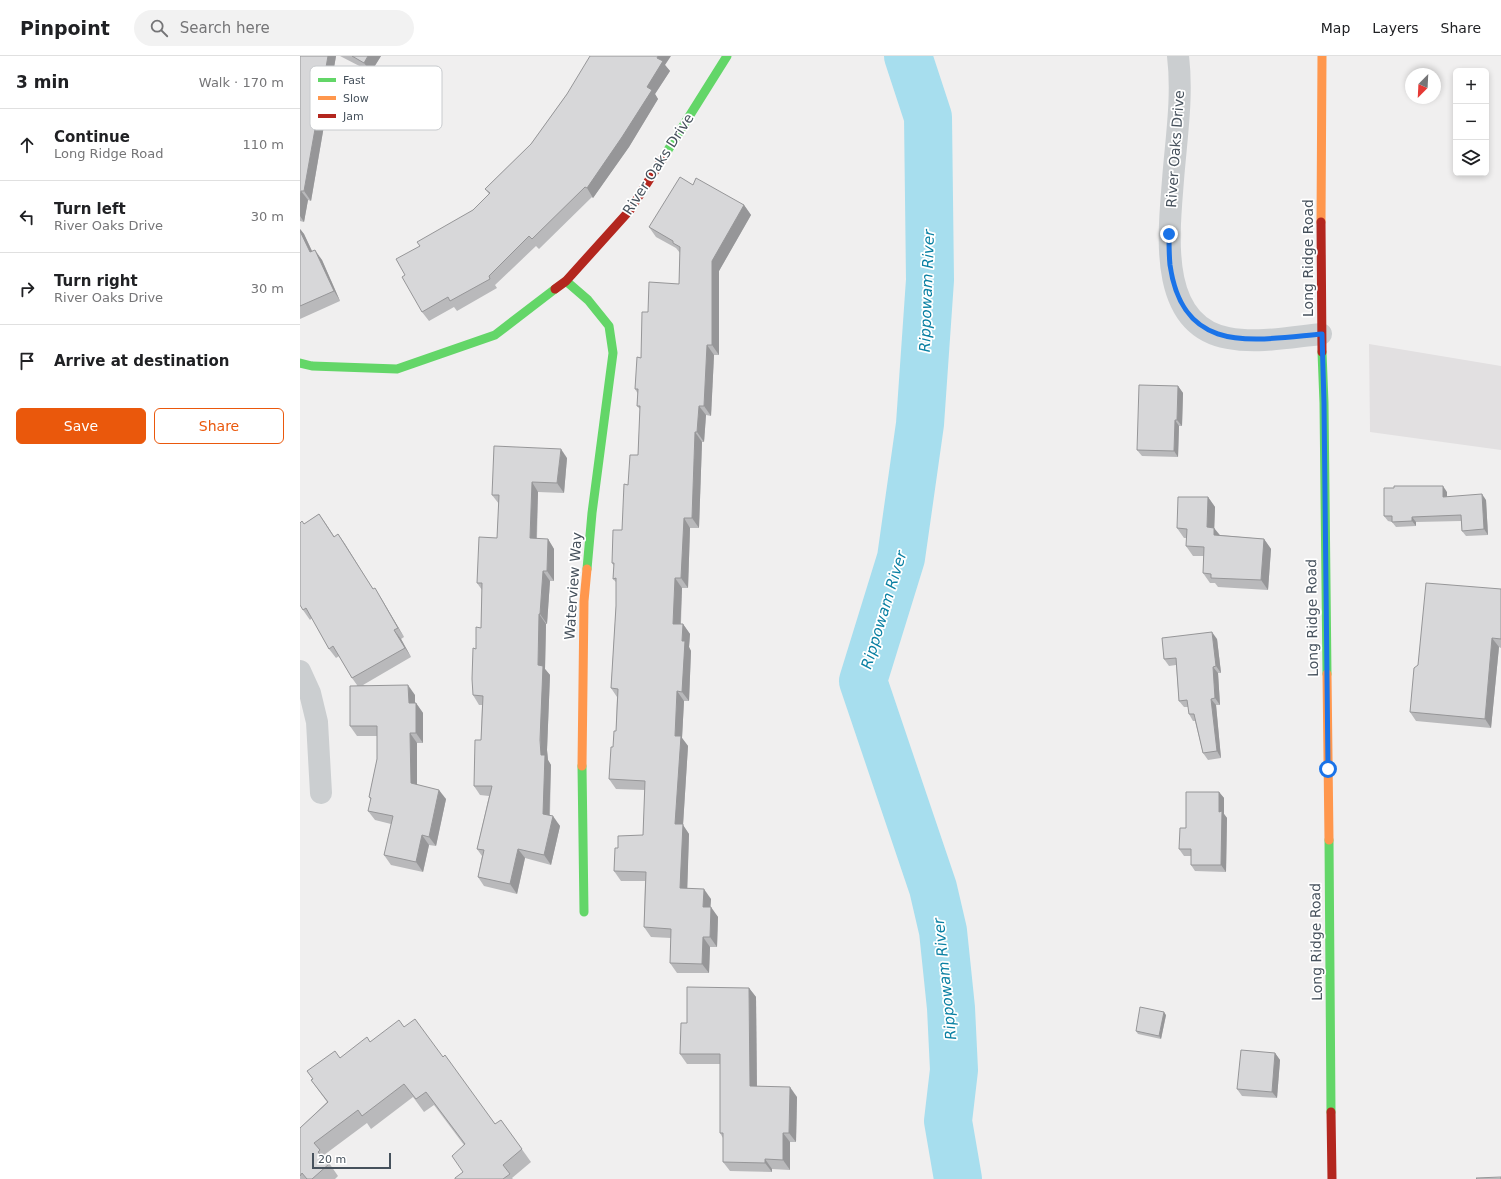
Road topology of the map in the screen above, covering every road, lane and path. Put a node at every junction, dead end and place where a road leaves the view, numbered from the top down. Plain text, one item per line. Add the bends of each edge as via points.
1 (727, 56) edge
2 (1178, 56) edge
3 (1322, 56) edge
4 (566, 280) junction
5 (1322, 334) junction
6 (300, 363) edge
7 (300, 671) edge
8 (320, 793) dead end
9 (584, 912) dead end
10 (1332, 1179) edge

1 - 4 street, River Oaks Drive via 630,210
2 - 5 street, River Oaks Drive via 1179,93 1169,234 1170,264 1175,288 1182,304 1194,320 1208,331 1228,338 1256,340
3 - 5 street, Long Ridge Road
4 - 6 street, River Oaks Drive via 495,335 397,370 312,366
4 - 9 street, Waterview Way via 588,300 609,326 613,353 593,498 584,601
5 - 10 street, Long Ridge Road
7 - 8 street via 310,693 317,722

